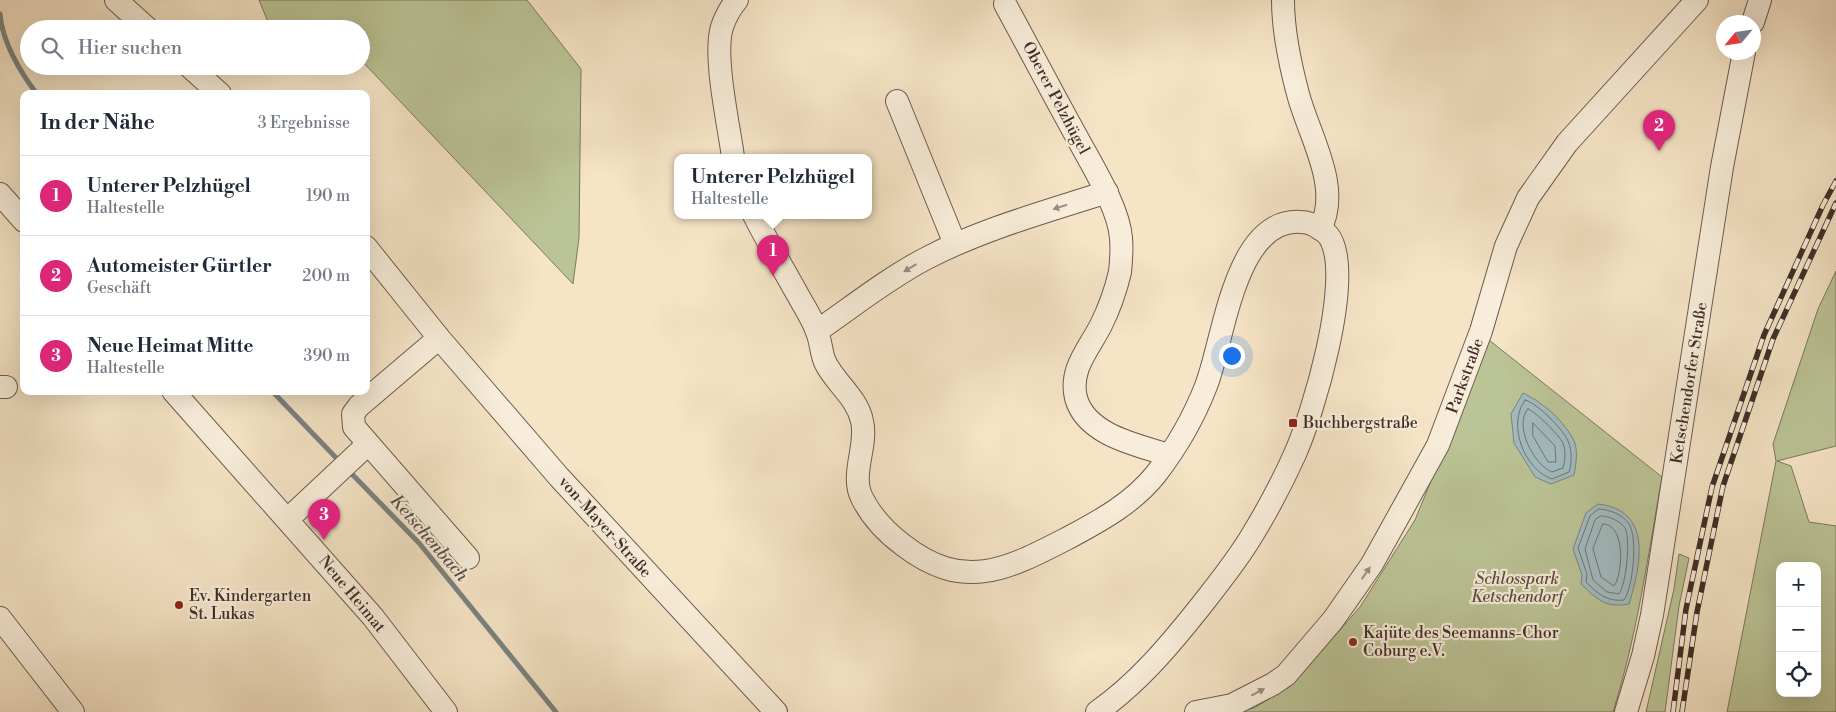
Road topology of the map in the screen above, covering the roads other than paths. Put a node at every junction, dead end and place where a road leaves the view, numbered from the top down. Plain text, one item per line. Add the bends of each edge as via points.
1 (116, 0) edge
2 (737, 0) edge
3 (1283, 0) edge
4 (1697, 0) edge
5 (1760, 0) edge
6 (1005, 4) dead end
7 (1755, 15) edge
8 (138, 20) edge
9 (1742, 60) edge
10 (199, 75) edge
11 (216, 90) edge
12 (897, 101) dead end
13 (733, 154) edge
14 (1107, 192) junction
15 (756, 219) edge
16 (1320, 229) junction
17 (954, 244) junction
18 (370, 252) edge
19 (817, 331) junction
20 (440, 338) junction
21 (177, 395) edge
22 (362, 450) junction
23 (1169, 455) junction
24 (288, 519) junction
25 (468, 558) dead end
26 (0, 618) edge
27 (73, 712) edge
28 (446, 712) edge
29 (776, 712) edge
30 (1096, 712) edge
31 (1196, 712) edge
32 (1626, 712) edge

1 - 8 street
2 - 13 street via 722,26 720,39 721,75
3 - 16 street via 1288,46 1299,95 1322,164 1328,204 1327,216
31 -> 4 street, Parkstraße via 1232,705 1273,684 1286,675 1333,620 1372,564 1424,475 1455,407 1506,246 1528,198 1567,143
5 - 7 street
6 - 14 street, Oberer Pelzhügel
9 - 32 street, Ketschendorfer Straße via 1722,168 1652,615
10 - 11 street
12 - 17 street
14 -> 17 street
14 - 23 street, Oberer Pelzhügel via 1122,237 1120,271 1102,325 1079,362 1074,378 1076,397 1090,422 1124,440
15 - 19 street
16 - 23 street via 1300,222 1275,227 1255,244 1236,285 1207,385
16 - 30 street via 1333,244 1336,259 1334,310 1307,423 1295,454 1249,540 1218,584 1146,671 1123,694
17 -> 19 street via 901,273
18 - 20 street, von-Mayer-Straße
19 - 23 street via 825,363 852,398 863,424 858,482 862,500 896,540 916,555 946,570 985,572 1014,564 1061,542 1133,498
20 - 22 street via 353,414
20 - 29 street, von-Mayer-Straße via 566,484
21 - 24 street, Neue Heimat
22 - 24 street
22 - 25 street
24 - 28 street, Neue Heimat via 373,617
26 - 27 street

